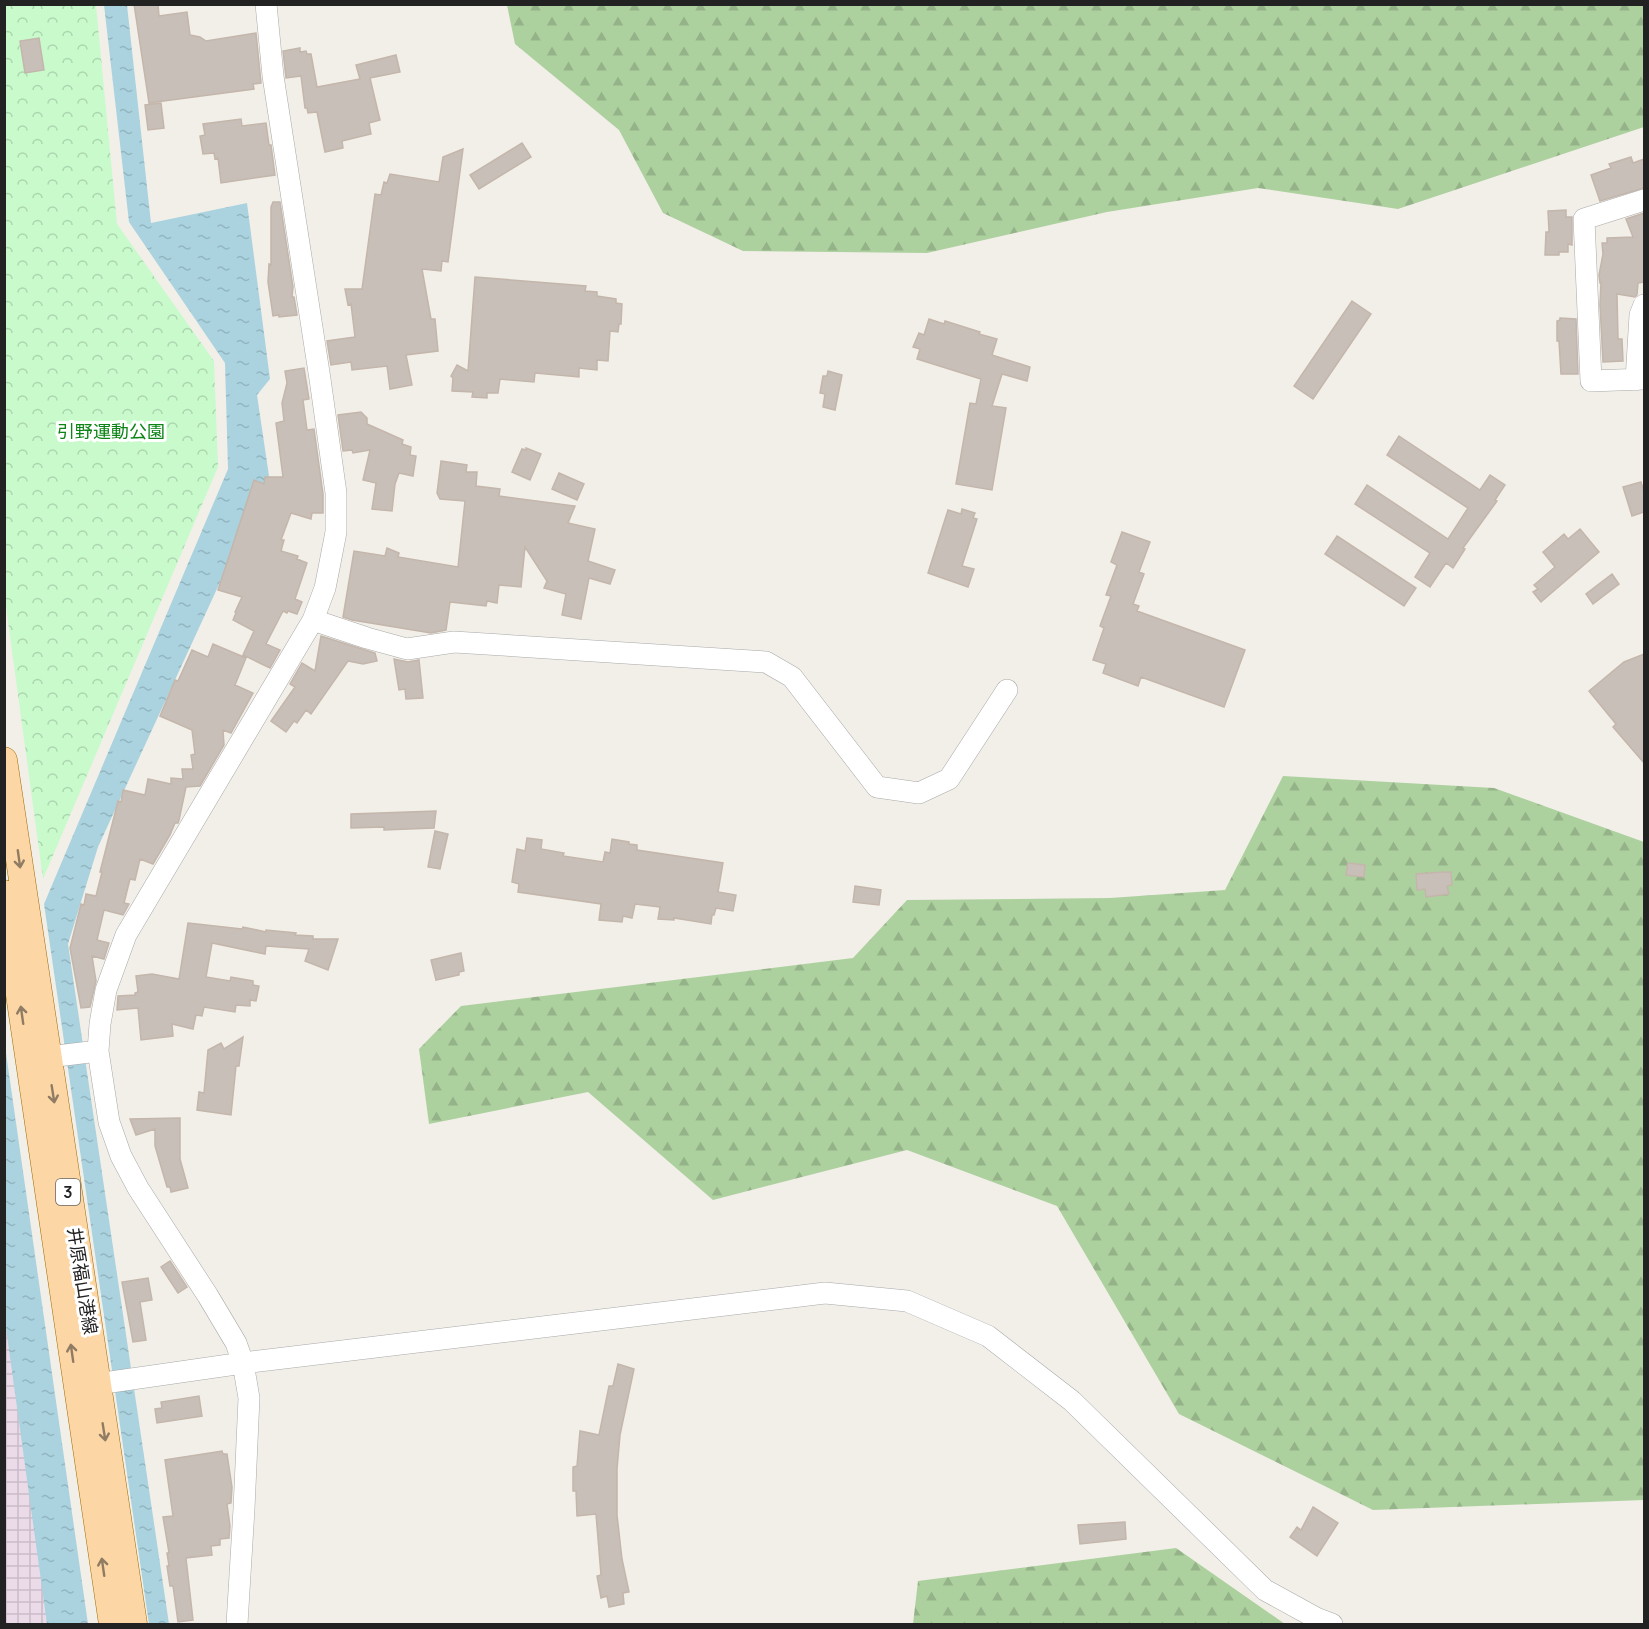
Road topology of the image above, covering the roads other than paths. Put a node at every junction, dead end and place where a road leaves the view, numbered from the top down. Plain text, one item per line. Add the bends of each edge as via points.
1 (266, 4) edge
2 (1644, 200) edge
3 (1644, 305) edge
4 (1640, 380) edge
5 (313, 620) junction
6 (1007, 690) dead end
7 (4, 760) edge
8 (4, 893) edge
9 (94, 1051) junction
10 (46, 1057) junction
11 (243, 1363) junction
12 (87, 1386) junction
13 (112, 1624) edge
14 (134, 1624) edge
15 (237, 1624) edge
16 (1332, 1624) edge

1 - 5 street via 273,76 336,493 336,532 325,588
2 - 4 street via 1584,219 1591,381
3 - 4 street via 1640,315
5 - 6 street via 407,649 454,642 766,662 792,677 877,787 919,793 949,779
5 - 9 street via 126,935 106,990
7 -> 10 main road, 井原福山港線 / 3
10 -> 8 main road, 井原福山港線 / 3
9 - 10 street
9 - 11 street via 120,1156 208,1296
10 - 12 main road, 井原福山港線 / 3
11 - 12 street
11 - 15 street via 249,1398
11 - 16 street via 825,1293 907,1301 988,1336 1072,1401 1265,1590
13 -> 12 main road, 井原福山港線 / 3
12 -> 14 main road, 井原福山港線 / 3

